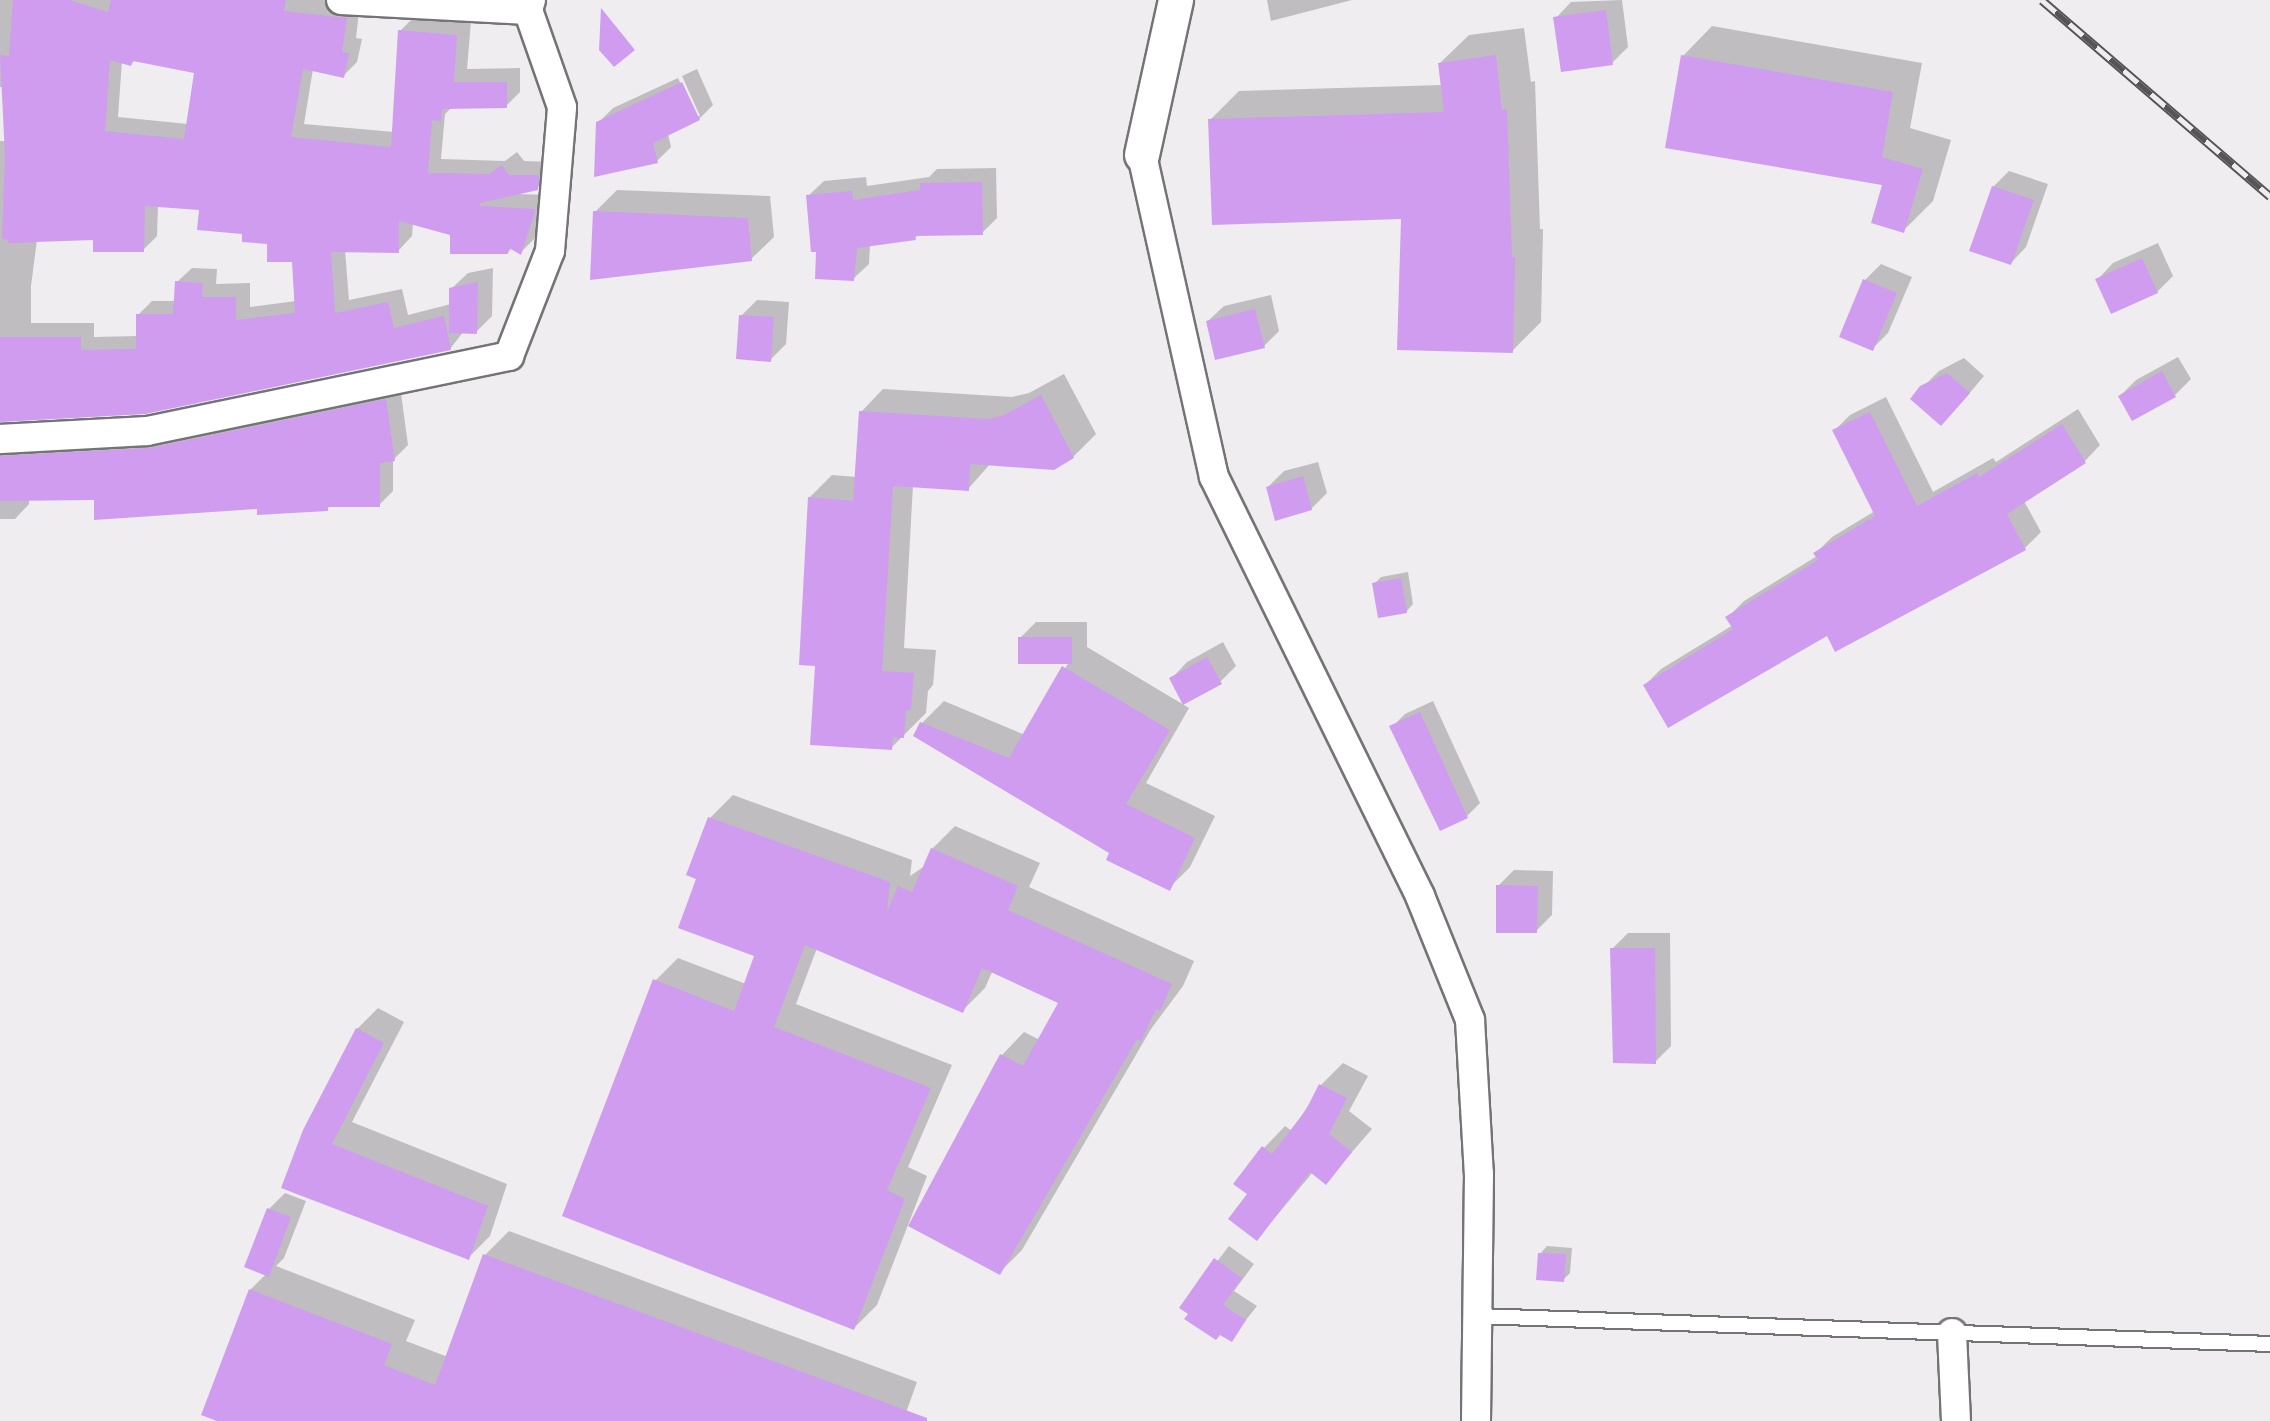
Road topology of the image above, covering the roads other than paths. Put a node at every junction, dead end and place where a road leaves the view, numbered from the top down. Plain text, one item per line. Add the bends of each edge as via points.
1 (341, 0) edge
2 (1176, 0) edge
3 (529, 5) edge
4 (1142, 155) joint
5 (0, 439) edge
6 (1477, 1316) junction
7 (1952, 1333) junction
8 (2270, 1344) edge
9 (1476, 1421) edge
10 (1956, 1421) edge

1 - 3 street
2 - 4 street
3 - 5 street via 562,107 550,251 509,356 147,431
4 - 6 street via 1214,477 1420,896 1470,1020 1479,1174
6 - 7 lane
6 - 9 street
7 - 8 lane
7 - 10 street

